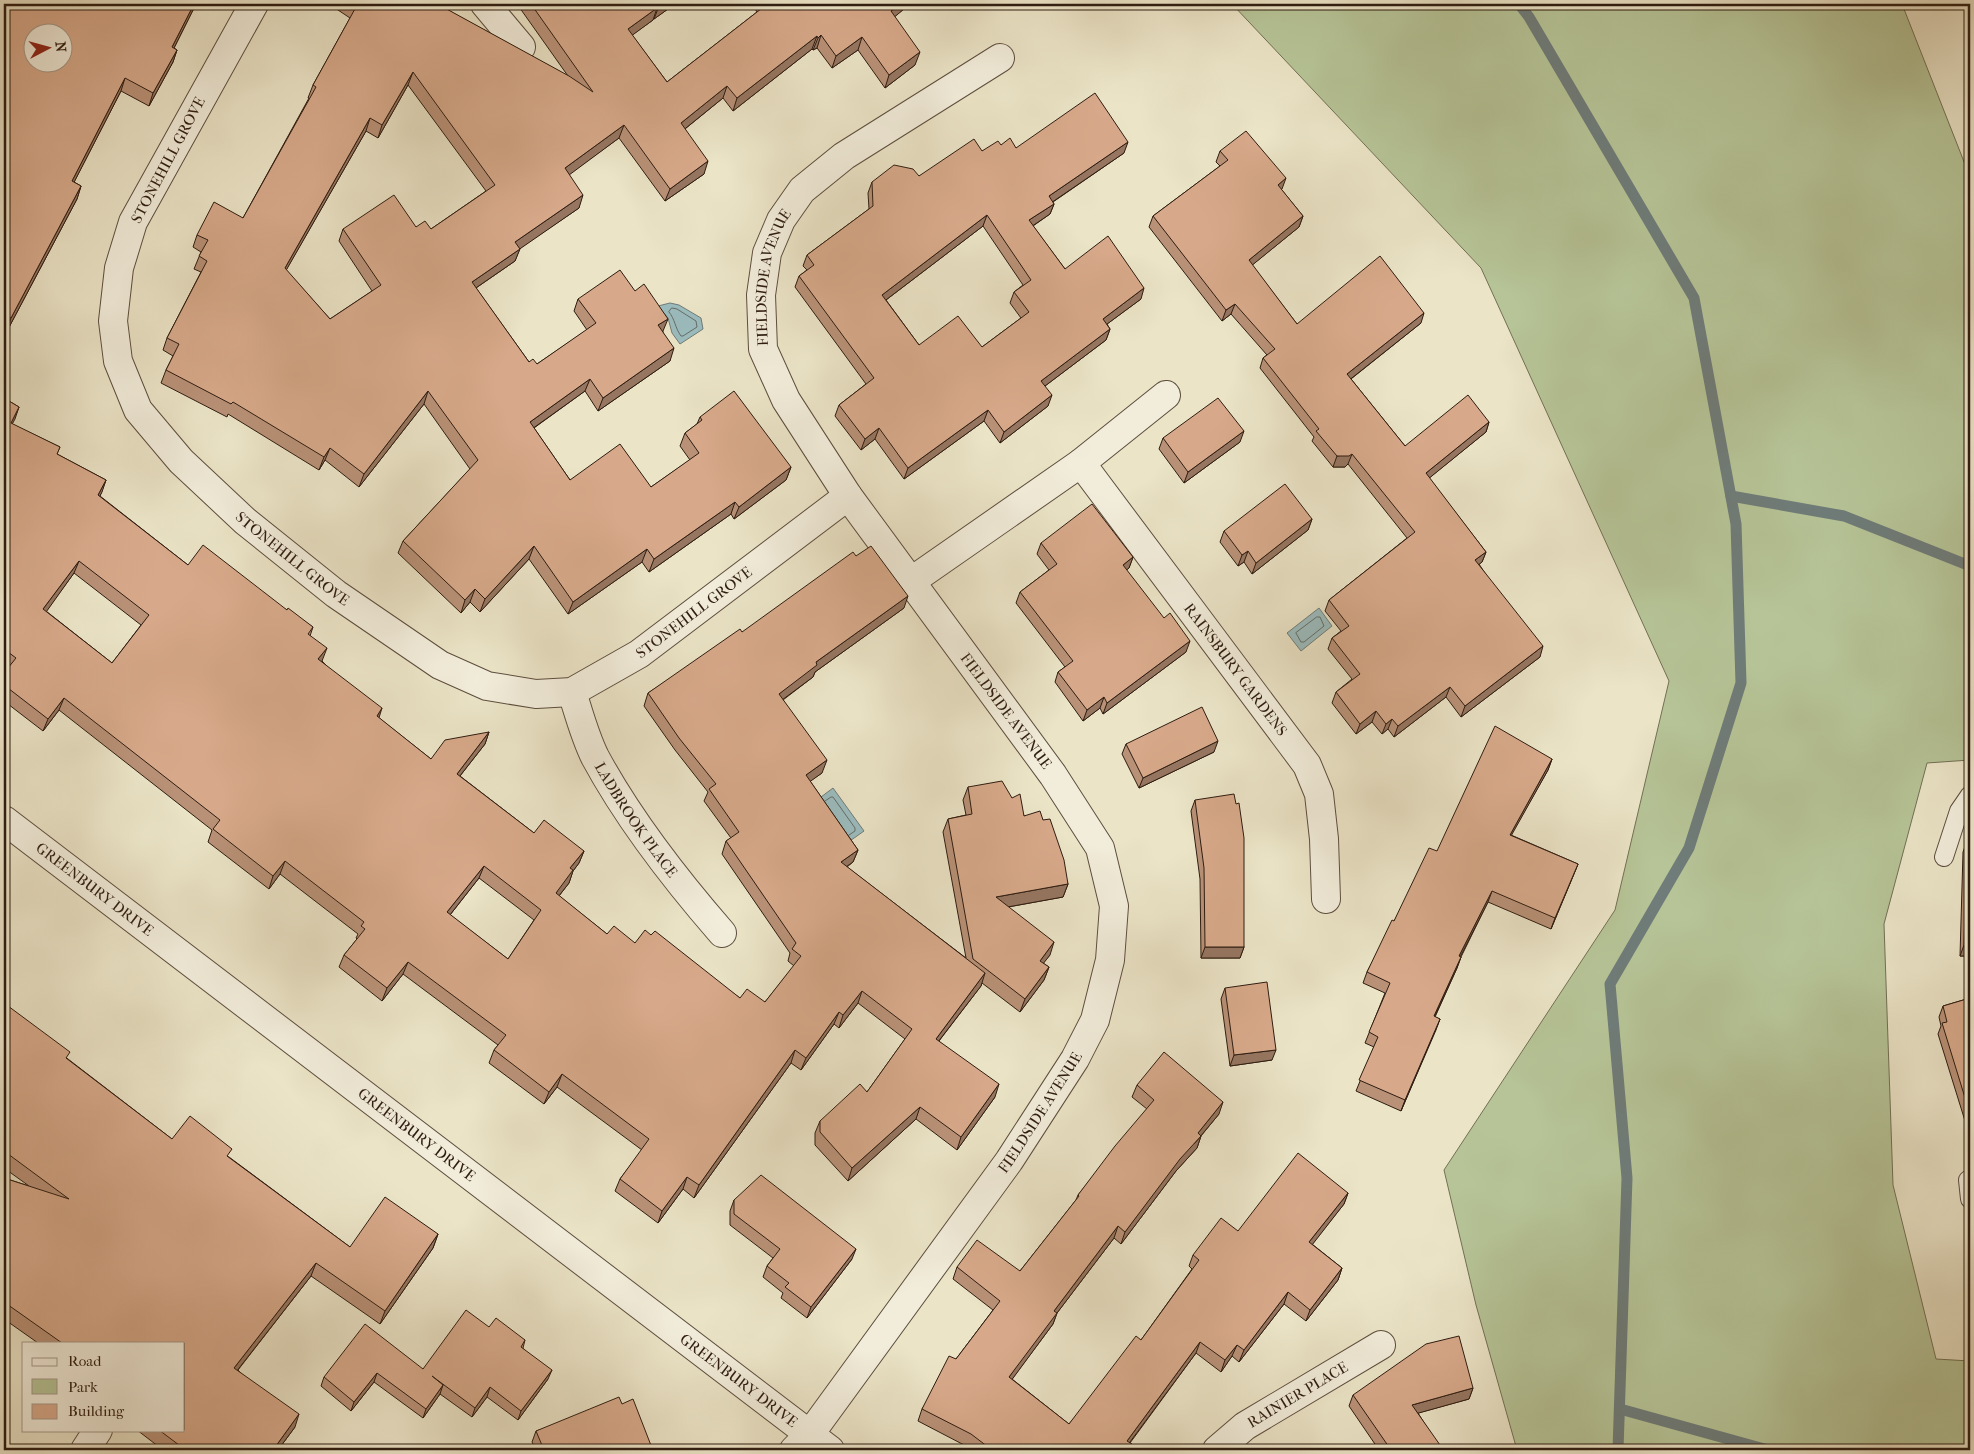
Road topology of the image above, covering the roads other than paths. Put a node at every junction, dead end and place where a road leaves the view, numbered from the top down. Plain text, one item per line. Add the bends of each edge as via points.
1 (254, 4) edge
2 (485, 4) edge
3 (521, 46) dead end
4 (1000, 58) dead end
5 (1166, 395) dead end
6 (1081, 463) junction
7 (848, 496) junction
8 (910, 582) junction
9 (572, 692) junction
10 (1970, 795) edge
11 (4, 820) edge
12 (1944, 857) dead end
13 (1326, 899) dead end
14 (722, 933) dead end
15 (1968, 1180) dead end
16 (1970, 1199) edge
17 (1381, 1345) dead end
18 (97, 1432) edge
19 (811, 1445) edge
20 (84, 1450) edge
21 (1217, 1450) edge

1 - 9 street, STONEHILL GROVE via 133,222 119,268 113,321 118,361 138,410 181,461 245,521 336,594 440,665 487,686 536,694
2 - 3 street
4 - 7 street, FIELDSIDE AVENUE via 844,156 802,190 781,220 767,253 761,295 763,349 786,400
5 - 6 street
6 - 8 street
6 - 13 street, RAINSBURY GARDENS via 1307,764 1319,794
7 - 8 street, FIELDSIDE AVENUE
7 - 9 street, STONEHILL GROVE via 639,654
8 - 19 street, FIELDSIDE AVENUE via 1058,781 1100,848 1114,906 1110,960 1095,1020 1075,1059 1009,1161
9 - 14 street, LADBROOK PLACE via 594,756 612,785 688,894
10 - 12 lane via 1959,811
11 - 19 street, GREENBURY DRIVE
15 - 16 lane
17 - 21 street, RAINIER PLACE via 1245,1426
18 - 20 street

